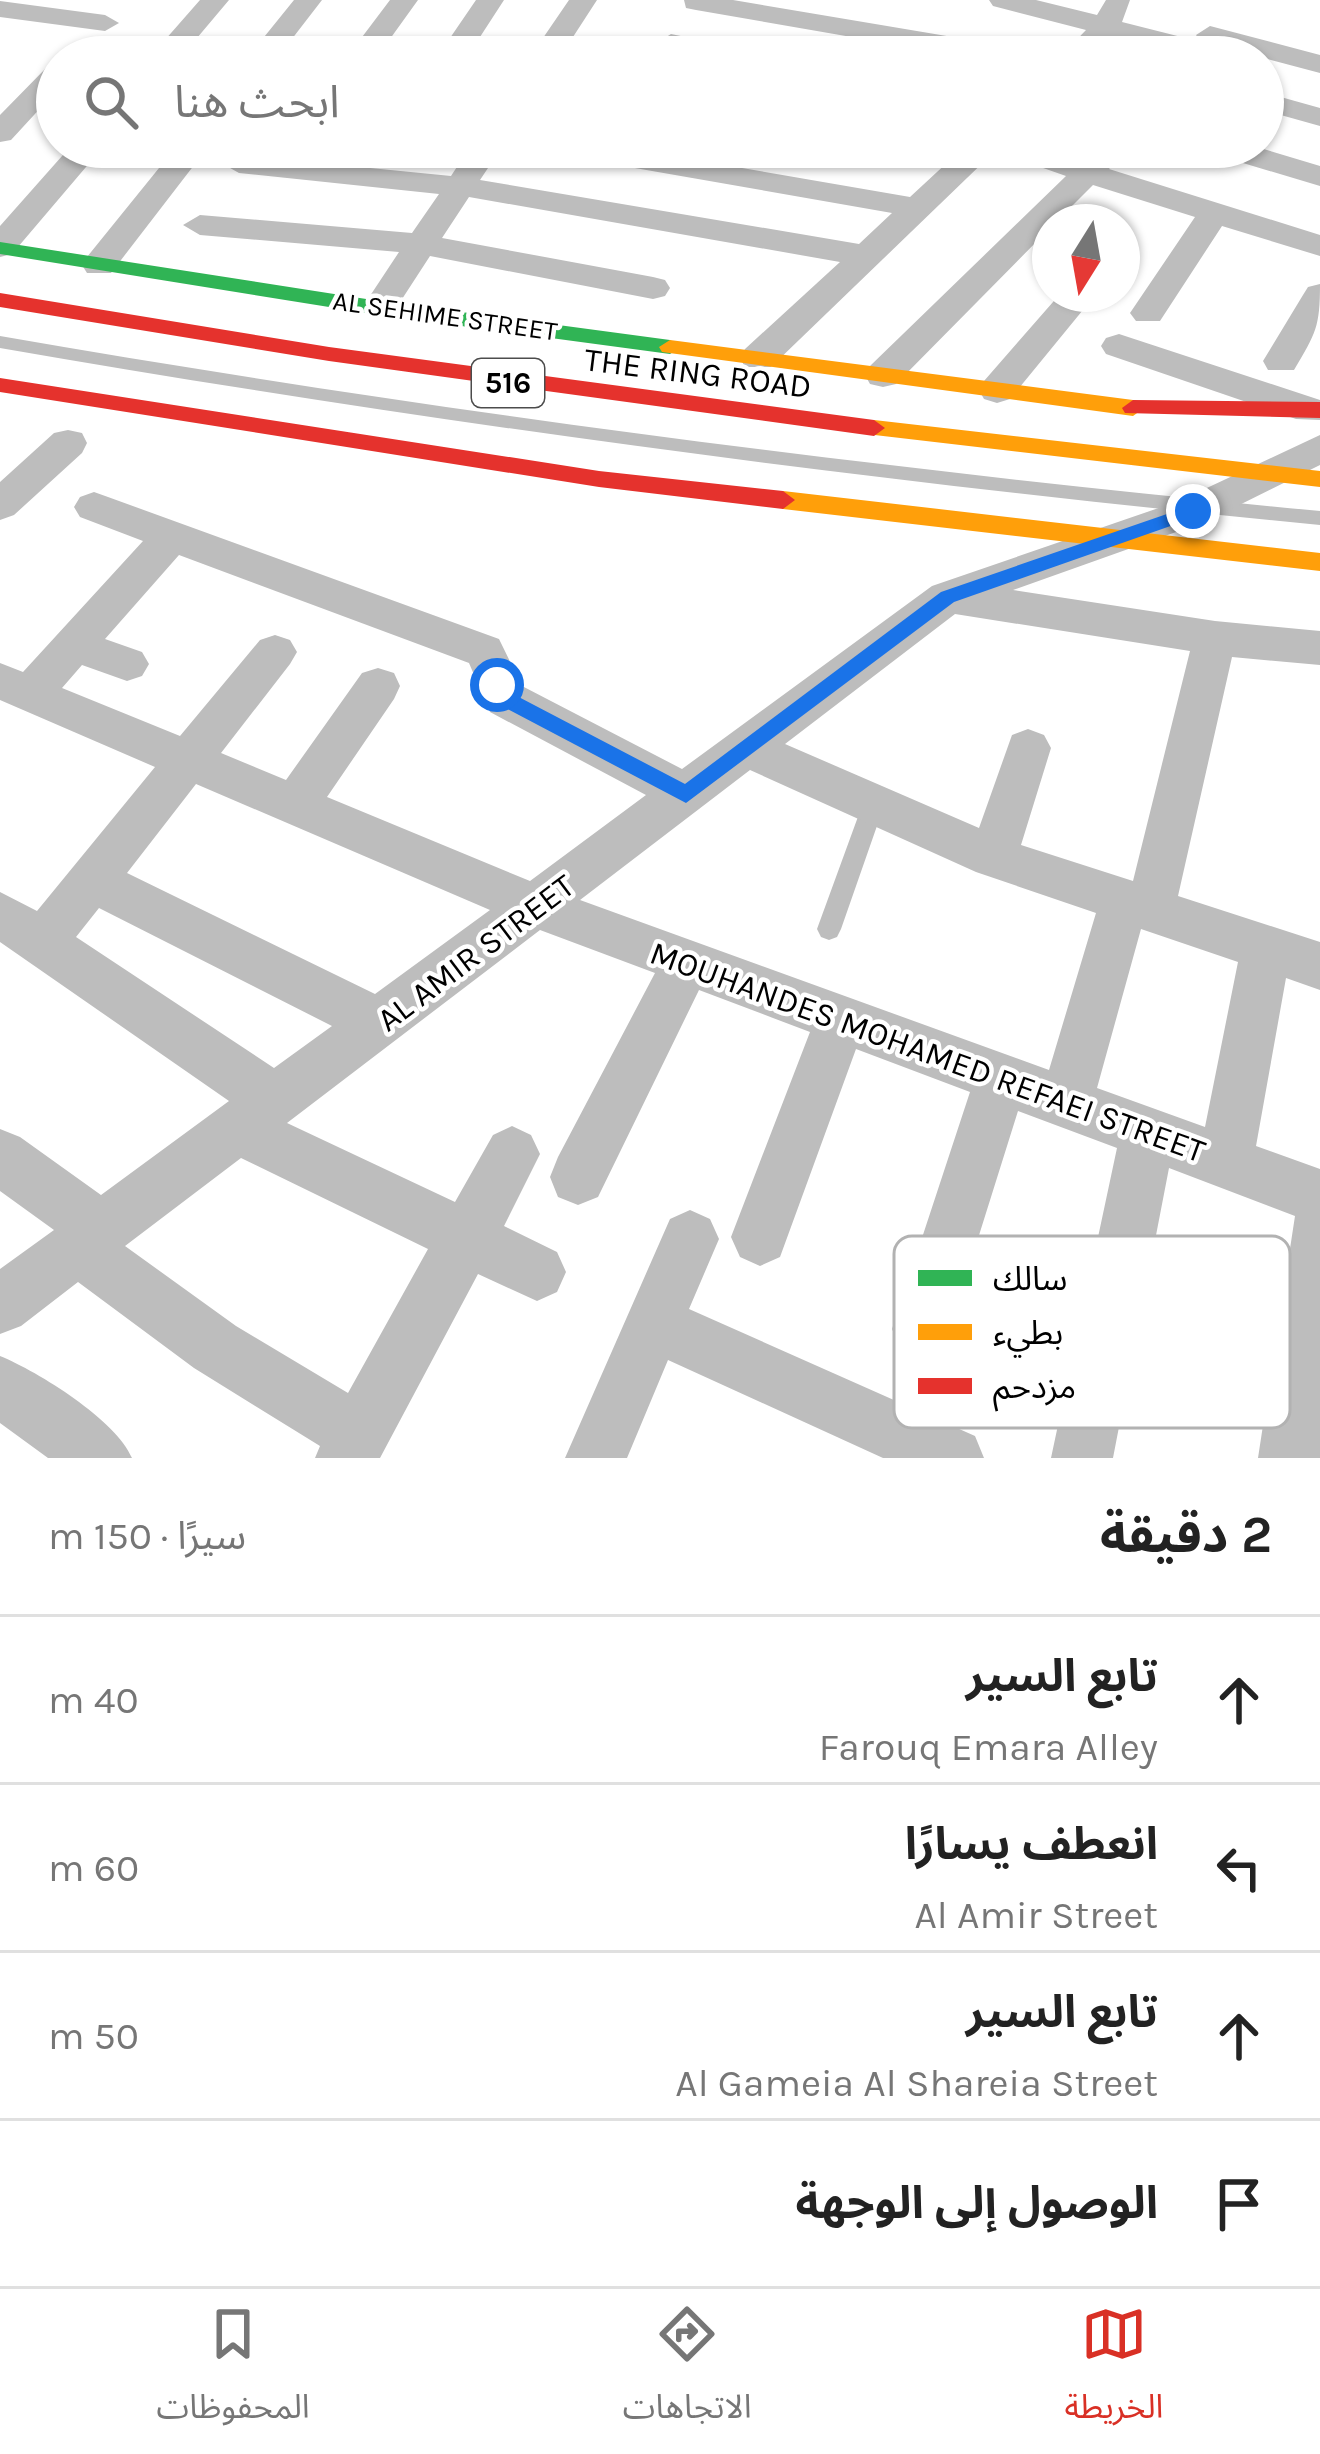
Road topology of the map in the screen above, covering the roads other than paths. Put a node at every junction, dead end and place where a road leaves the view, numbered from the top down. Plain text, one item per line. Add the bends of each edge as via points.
1 (127, 0) edge
2 (215, 0) edge
3 (308, 0) edge
4 (404, 0) edge
5 (490, 0) edge
6 (583, 0) edge
7 (696, 1) edge
8 (1016, 1) edge
9 (1228, 7) dead end
10 (0, 9) edge
11 (1113, 12) edge
12 (105, 23) junction
13 (93, 36) edge
14 (184, 36) edge
15 (280, 36) edge
16 (377, 36) edge
17 (466, 36) edge
18 (559, 36) edge
19 (675, 36) edge
20 (897, 36) edge
21 (1093, 36) edge
22 (1173, 36) edge
23 (1208, 36) edge
24 (1284, 59) edge
25 (1320, 64) edge
26 (16, 78) dead end
27 (36, 78) edge
28 (36, 95) edge
29 (1284, 107) edge
30 (1320, 117) edge
31 (0, 133) edge
32 (1284, 165) edge
33 (69, 168) edge
34 (175, 168) edge
35 (350, 168) edge
36 (471, 168) edge
37 (703, 168) edge
38 (965, 168) edge
39 (1070, 168) edge
40 (1091, 168) edge
41 (1087, 172) junction
42 (1320, 176) edge
43 (459, 186) junction
44 (917, 208) junction
45 (1214, 213) junction
46 (200, 224) dead end
47 (421, 244) junction
48 (1320, 246) edge
49 (0, 248) edge
50 (867, 256) junction
51 (99, 265) junction
52 (1140, 271) edge
53 (1169, 281) junction
54 (652, 288) dead end
55 (1320, 295) edge
56 (0, 300) edge
57 (379, 308) junction
58 (1064, 312) edge
59 (1148, 313) dead end
60 (0, 342) edge
61 (1119, 346) dead end
62 (758, 358) junction
63 (1281, 361) dead end
64 (883, 375) junction
65 (0, 385) edge
66 (997, 390) junction
67 (1315, 410) edge
68 (68, 443) dead end
69 (1320, 449) edge
70 (1320, 479) edge
71 (0, 505) edge
72 (94, 507) dead end
73 (1320, 518) edge
74 (172, 536) junction
75 (1320, 562) edge
76 (947, 597) junction
77 (1215, 638) junction
78 (74, 645) junction
79 (1320, 648) edge
80 (275, 652) dead end
81 (127, 664) dead end
82 (378, 686) dead end
83 (15, 688) edge
84 (748, 748) junction
85 (1028, 748) dead end
86 (188, 760) junction
87 (686, 794) junction
88 (296, 803) junction
89 (874, 803) junction
90 (993, 856) junction
91 (92, 880) junction
92 (536, 906) junction
93 (1137, 906) junction
94 (21, 928) edge
95 (829, 929) dead end
96 (1266, 948) junction
97 (1319, 961) edge
98 (687, 962) junction
99 (842, 1019) junction
100 (380, 1023) junction
101 (1001, 1078) junction
102 (1066, 1102) junction
103 (257, 1114) junction
104 (1148, 1133) junction
105 (512, 1154) dead end
106 (0, 1157) edge
107 (1226, 1162) junction
108 (578, 1177) dead end
109 (1320, 1196) edge
110 (1320, 1224) edge
111 (951, 1236) edge
112 (1127, 1236) edge
113 (760, 1237) dead end
114 (90, 1238) junction
115 (466, 1238) junction
116 (690, 1239) dead end
117 (537, 1272) dead end
118 (0, 1305) edge
119 (653, 1323) junction
120 (0, 1386) edge
121 (1088, 1428) edge
122 (861, 1439) edge
123 (353, 1446) edge
124 (101, 1458) edge
125 (596, 1458) edge
126 (953, 1458) edge
127 (1082, 1458) edge
128 (1289, 1458) edge

1 - 12 street
2 - 14 street
3 - 15 street
4 - 16 street
5 - 17 street
6 - 18 street
7 - 19 street
7 - 20 street
8 - 11 street
9 - 23 street
10 - 12 street
11 - 21 street
11 - 22 street
12 - 13 street
24 - 25 street
26 - 27 street
28 - 31 street
29 - 30 street
32 - 42 street
33 - 49 street
34 - 51 street
35 - 43 street
36 - 43 street
37 - 44 street
38 - 44 street
39 - 41 street
40 - 41 street
41 - 45 street
41 - 64 street
43 - 47 street
43 - 50 street
44 - 50 street
45 - 48 street
45 - 53 street
46 - 47 street
47 - 54 street
47 - 57 street
49 - 51 main road, AL SEHIME STREET
50 - 62 street
51 - 57 main road, AL SEHIME STREET
52 - 53 street
53 - 59 street
55 - 63 street
56 - 70 main road, THE RING ROAD / 516 via 475,379
57 - 62 main road, AL SEHIME STREET
58 - 66 street
60 - 73 lane via 538,427 1001,488
61 - 67 street
62 - 64 main road, AL SEHIME STREET
64 - 66 main road, AL SEHIME STREET
65 - 75 main road via 430,455
66 - 67 main road, AL SEHIME STREET via 1134,408
68 - 71 street
69 - 76 street, AL AMIR STREET via 1193,511
72 - 74 street
74 - 78 street
74 - 87 street via 484,651 506,699
76 - 77 street
76 - 84 street, AL AMIR STREET
77 - 79 street
77 - 93 street
78 - 81 street
78 - 83 street
80 - 86 street
82 - 88 street
83 - 86 street, MOUHANDES MOHAMED REFAEI STREET
84 - 87 street, AL AMIR STREET
84 - 89 street
85 - 90 street
86 - 88 street, MOUHANDES MOHAMED REFAEI STREET
86 - 91 street
87 - 92 street, AL AMIR STREET
88 - 92 street, MOUHANDES MOHAMED REFAEI STREET
89 - 90 street
89 - 95 lane
90 - 93 street
91 - 94 street
91 - 100 street
92 - 98 street, MOUHANDES MOHAMED REFAEI STREET
92 - 100 street, AL AMIR STREET
93 - 96 street
93 - 102 street
94 - 103 street
96 - 97 street
96 - 107 street
98 - 99 street, MOUHANDES MOHAMED REFAEI STREET
98 - 108 street
99 - 101 street, MOUHANDES MOHAMED REFAEI STREET
99 - 113 street
100 - 103 street, AL AMIR STREET
101 - 102 street, MOUHANDES MOHAMED REFAEI STREET
101 - 111 street
102 - 104 street, MOUHANDES MOHAMED REFAEI STREET
103 - 114 street, AL AMIR STREET
103 - 115 street
104 - 107 street, MOUHANDES MOHAMED REFAEI STREET
104 - 112 street
105 - 115 street
106 - 114 street
107 - 109 street, MOUHANDES MOHAMED REFAEI STREET
110 - 128 street
114 - 118 street, AL AMIR STREET
114 - 123 street via 162,1314
115 - 117 street
115 - 123 street
116 - 119 street
119 - 122 street
119 - 125 street
120 - 124 street
121 - 127 street
122 - 126 street

